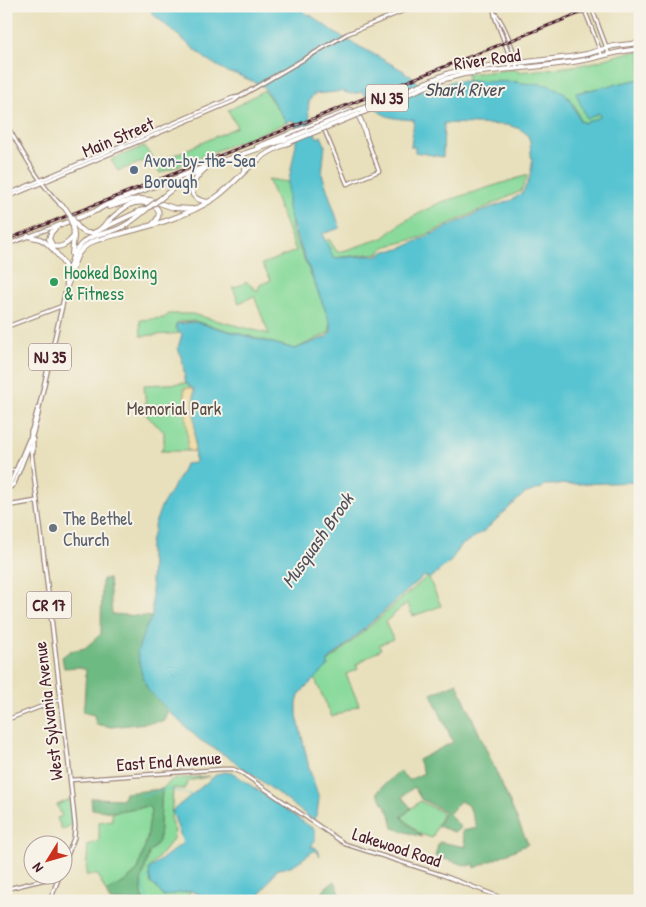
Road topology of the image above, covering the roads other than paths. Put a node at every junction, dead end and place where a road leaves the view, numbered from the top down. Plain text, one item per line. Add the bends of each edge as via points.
1 (415, 6) edge
2 (493, 6) edge
3 (583, 6) edge
4 (591, 6) edge
5 (495, 13) junction
6 (640, 43) edge
7 (607, 48) junction
8 (640, 49) edge
9 (600, 50) junction
10 (610, 54) junction
11 (602, 56) junction
12 (516, 63) junction
13 (511, 67) junction
14 (490, 69) junction
15 (517, 69) junction
16 (6, 124) edge
17 (324, 129) junction
18 (366, 136) joint
19 (287, 139) junction
20 (236, 156) junction
21 (225, 160) junction
22 (209, 166) junction
23 (243, 173) junction
24 (41, 182) junction
25 (6, 197) edge
26 (209, 202) junction
27 (60, 204) joint
28 (148, 208) junction
29 (194, 209) junction
30 (97, 210) junction
31 (151, 225) junction
32 (57, 226) junction
33 (75, 227) junction
34 (99, 230) junction
35 (28, 236) junction
36 (74, 236) junction
37 (6, 245) edge
38 (72, 256) junction
39 (68, 274) junction
40 (66, 289) junction
41 (62, 306) junction
42 (6, 327) edge
43 (32, 433) junction
44 (30, 444) junction
45 (32, 458) junction
46 (6, 470) edge
47 (16, 470) junction
48 (9, 488) junction
49 (6, 494) edge
50 (37, 501) junction
51 (7, 505) edge
52 (61, 699) junction
53 (6, 720) edge
54 (71, 780) junction
55 (288, 806) joint
56 (72, 843) edge
57 (25, 884) edge
58 (57, 884) edge
59 (6, 889) edge
60 (50, 901) edge
61 (505, 901) edge

1 - 24 street, Main Street via 347,34 234,101
2 - 5 street
3 - 9 street
4 - 7 street
5 - 12 street
5 - 13 street via 508,48
6 - 7 highway, River Road / NJ 35
7 - 9 highway, River Road / NJ 35
7 - 10 street
8 - 10 highway, River Road / NJ 35
9 - 11 street
9 - 12 highway, River Road / NJ 35 via 570,58
10 - 11 highway, River Road / NJ 35
11 - 15 highway, River Road / NJ 35
12 - 13 highway, River Road / NJ 35
12 - 15 street
13 - 14 highway, River Road / NJ 35
13 - 15 highway, River Road / NJ 35
14 - 17 highway, River Road / NJ 35, bridge via 445,80
14 - 19 highway, NJ 35, bridge via 449,73
16 - 24 street
17 - 18 street via 347,184 379,170
17 - 19 highway, River Road / NJ 35, bridge
18 - 19 highway via 358,114 347,111
19 - 20 highway, NJ 35
19 - 21 highway
19 - 23 highway, NJ 35
20 - 21 highway, NJ 35
20 - 23 highway via 246,160
21 - 22 highway, NJ 35
22 - 26 highway via 192,186 198,199
22 - 28 highway, NJ 35, bridge
22 - 30 highway
23 - 26 highway, NJ 35
24 - 25 street, Main Street
24 - 27 street
26 - 29 highway, NJ 35
27 - 33 highway, bridge
28 - 34 highway
28 - 38 highway, NJ 35 via 130,223 88,240
29 - 30 highway via 174,208 140,199
29 - 31 highway, NJ 35
30 - 32 highway
31 - 34 highway via 157,218 157,208 142,202 124,209
31 - 40 highway, NJ 35 via 86,245 76,257
32 - 35 street
32 - 36 highway via 49,238 54,246 64,246
33 - 34 highway via 89,233
33 - 36 highway
35 - 37 street
35 - 39 highway via 46,243 63,261
36 - 38 highway
38 - 39 highway, NJ 35
39 - 40 highway, NJ 35
40 - 41 main road, NJ 35
41 - 42 street
41 - 43 main road, NJ 35
43 - 44 main road, West Sylvania Avenue / CR 17
43 - 45 main road, West Sylvania Avenue / CR 17
43 - 47 main road, NJ 35
44 - 45 main road, West Sylvania Avenue / CR 17
44 - 48 main road, NJ 35 via 14,484
45 - 50 main road, West Sylvania Avenue / CR 17
46 - 47 street
47 - 48 main road, NJ 35
48 - 49 main road, NJ 35
50 - 51 main road
50 - 52 main road, West Sylvania Avenue / CR 17
52 - 53 street
52 - 54 main road, West Sylvania Avenue / CR 17
54 - 55 street, East End Avenue via 230,769 242,773
54 - 56 main road, West Sylvania Avenue / CR 17 via 76,831
55 - 61 street, Lakewood Road via 349,846 442,875
57 - 59 street
58 - 60 main road

